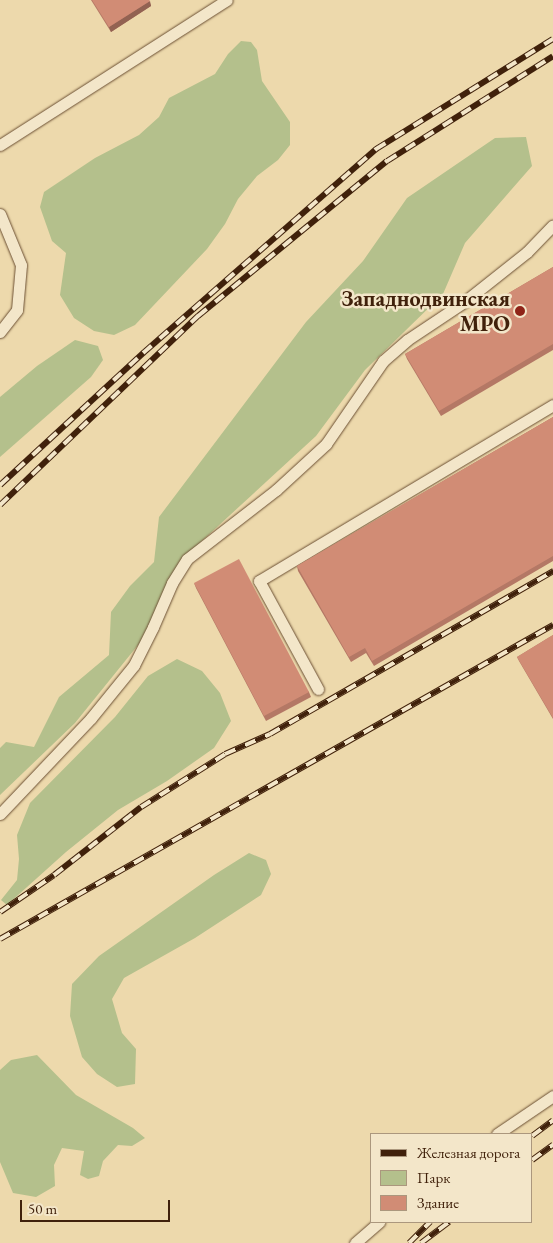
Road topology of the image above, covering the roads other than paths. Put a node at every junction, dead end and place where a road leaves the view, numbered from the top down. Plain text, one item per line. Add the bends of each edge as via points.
1 (209, 0) edge
2 (227, 0) edge
3 (206, 14) junction
4 (0, 145) edge
5 (0, 214) edge
6 (553, 225) edge
7 (0, 332) edge
8 (553, 405) edge
9 (318, 689) dead end
10 (0, 814) edge
11 (553, 1096) edge
12 (498, 1133) edge
13 (378, 1223) edge
14 (355, 1243) edge

1 - 3 lane
2 - 3 lane
3 - 4 lane
5 - 7 lane via 22,265 17,310
6 - 10 lane via 527,252 382,361 326,444 276,490 187,559 172,583 134,665 91,718
8 - 9 lane via 259,581
11 - 12 lane
13 - 14 lane

